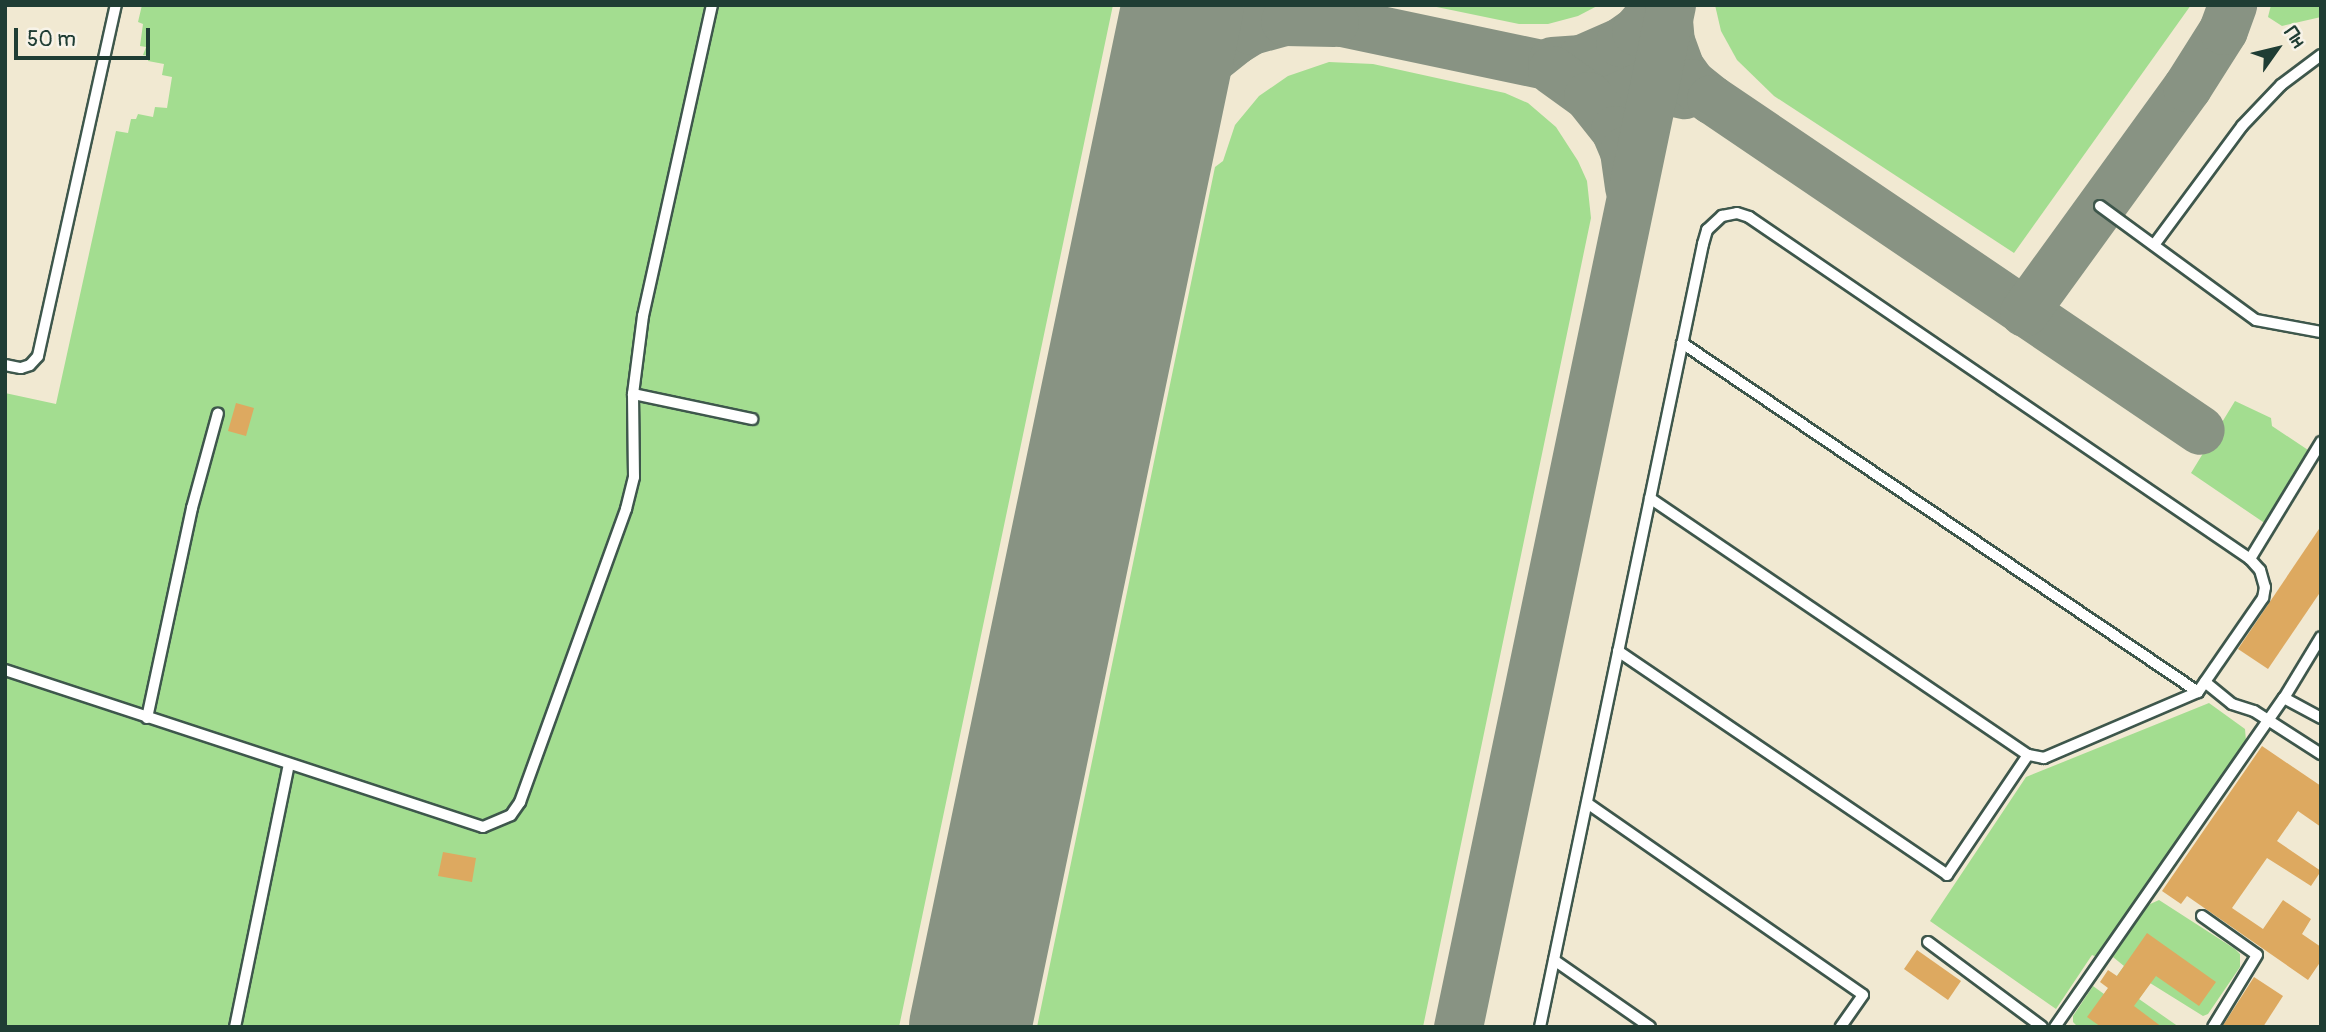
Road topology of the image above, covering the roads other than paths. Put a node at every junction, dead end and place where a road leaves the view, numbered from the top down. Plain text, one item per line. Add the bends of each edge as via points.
1 (116, 5) edge
2 (712, 5) edge
3 (2321, 55) edge
4 (2100, 206) dead end
5 (2154, 245) junction
6 (2321, 332) edge
7 (1682, 343) junction
8 (5, 365) edge
9 (634, 394) junction
10 (218, 413) dead end
11 (752, 419) dead end
12 (2321, 442) edge
13 (1650, 498) junction
14 (2250, 559) junction
15 (2321, 637) edge
16 (1618, 651) junction
17 (5, 670) edge
18 (2205, 682) junction
19 (2198, 692) junction
20 (2284, 698) junction
21 (147, 718) junction
22 (2321, 718) edge
23 (2269, 720) junction
24 (2321, 754) edge
25 (2028, 755) junction
26 (289, 765) junction
27 (1587, 803) junction
28 (2202, 916) dead end
29 (1928, 942) dead end
30 (1554, 960) junction
31 (235, 1027) edge
32 (1540, 1027) edge
33 (1650, 1027) edge
34 (1841, 1027) edge
35 (2042, 1027) edge
36 (2055, 1027) edge
37 (2213, 1027) edge

1 - 8 lane via 38,356 20,368
2 - 9 lane via 643,316
3 - 5 lane via 2281,85 2242,126
4 - 5 lane
5 - 6 lane via 2256,320
7 - 13 lane
7 - 14 lane via 1707,230 1730,214 1749,217
7 - 19 lane
9 - 11 lane
9 - 26 lane via 634,477 626,509 520,802 511,816 483,827
10 - 21 lane via 192,508
12 - 14 lane
13 - 16 lane
13 - 25 lane
14 - 18 lane via 2264,577 2263,598
15 - 20 lane
16 - 25 lane via 1947,875
16 - 27 lane
17 - 21 lane
18 - 19 lane
18 - 23 lane via 2232,704
19 - 25 lane via 2044,758
20 - 22 lane
20 - 23 lane
21 - 26 lane
23 - 24 lane
23 - 36 lane
26 - 31 lane
27 - 30 lane
27 - 34 lane via 1863,995
28 - 37 lane via 2257,955
29 - 35 lane
30 - 32 lane
30 - 33 lane

